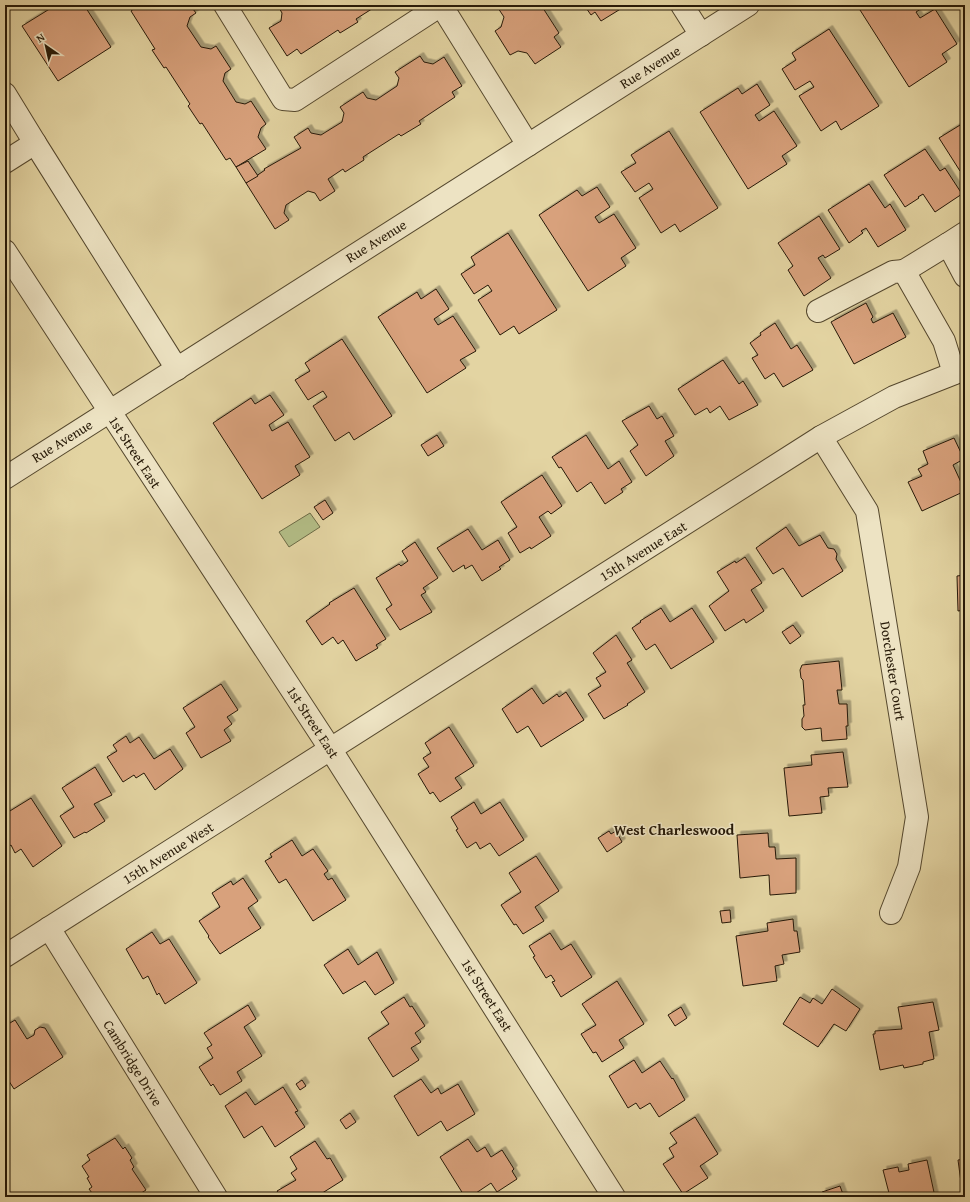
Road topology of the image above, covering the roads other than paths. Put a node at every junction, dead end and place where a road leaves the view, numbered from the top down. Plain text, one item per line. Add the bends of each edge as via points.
1 (225, 5) edge
2 (441, 5) edge
3 (682, 5) edge
4 (748, 5) edge
5 (701, 34) junction
6 (5, 94) edge
7 (35, 144) junction
8 (528, 145) junction
9 (5, 162) edge
10 (956, 238) edge
11 (5, 251) edge
12 (904, 271) junction
13 (965, 276) edge
14 (818, 311) dead end
15 (177, 368) junction
16 (959, 371) edge
17 (108, 412) junction
18 (821, 437) junction
19 (5, 478) edge
20 (331, 750) junction
21 (891, 913) dead end
22 (49, 928) junction
23 (5, 956) edge
24 (216, 1197) edge
25 (614, 1197) edge

1 - 2 street via 283,99 295,100
2 - 8 street
3 - 5 street
4 - 5 street, Rue Avenue
5 - 8 street, Rue Avenue
6 - 7 street
7 - 9 street
7 - 15 street
8 - 15 street, Rue Avenue
10 - 12 street
10 - 13 street
11 - 17 street, 1st Street East
12 - 14 street via 893,272
12 - 16 street
15 - 17 street, Rue Avenue
16 - 18 street, 15th Avenue East via 894,397
17 - 19 street, Rue Avenue
17 - 20 street, 1st Street East
18 - 20 street, 15th Avenue East
18 - 21 street, Dorchester Court via 867,511 917,817 909,867
20 - 22 street, 15th Avenue West
20 - 25 street, 1st Street East
22 - 23 street, 15th Avenue West
22 - 24 street, Cambridge Drive

